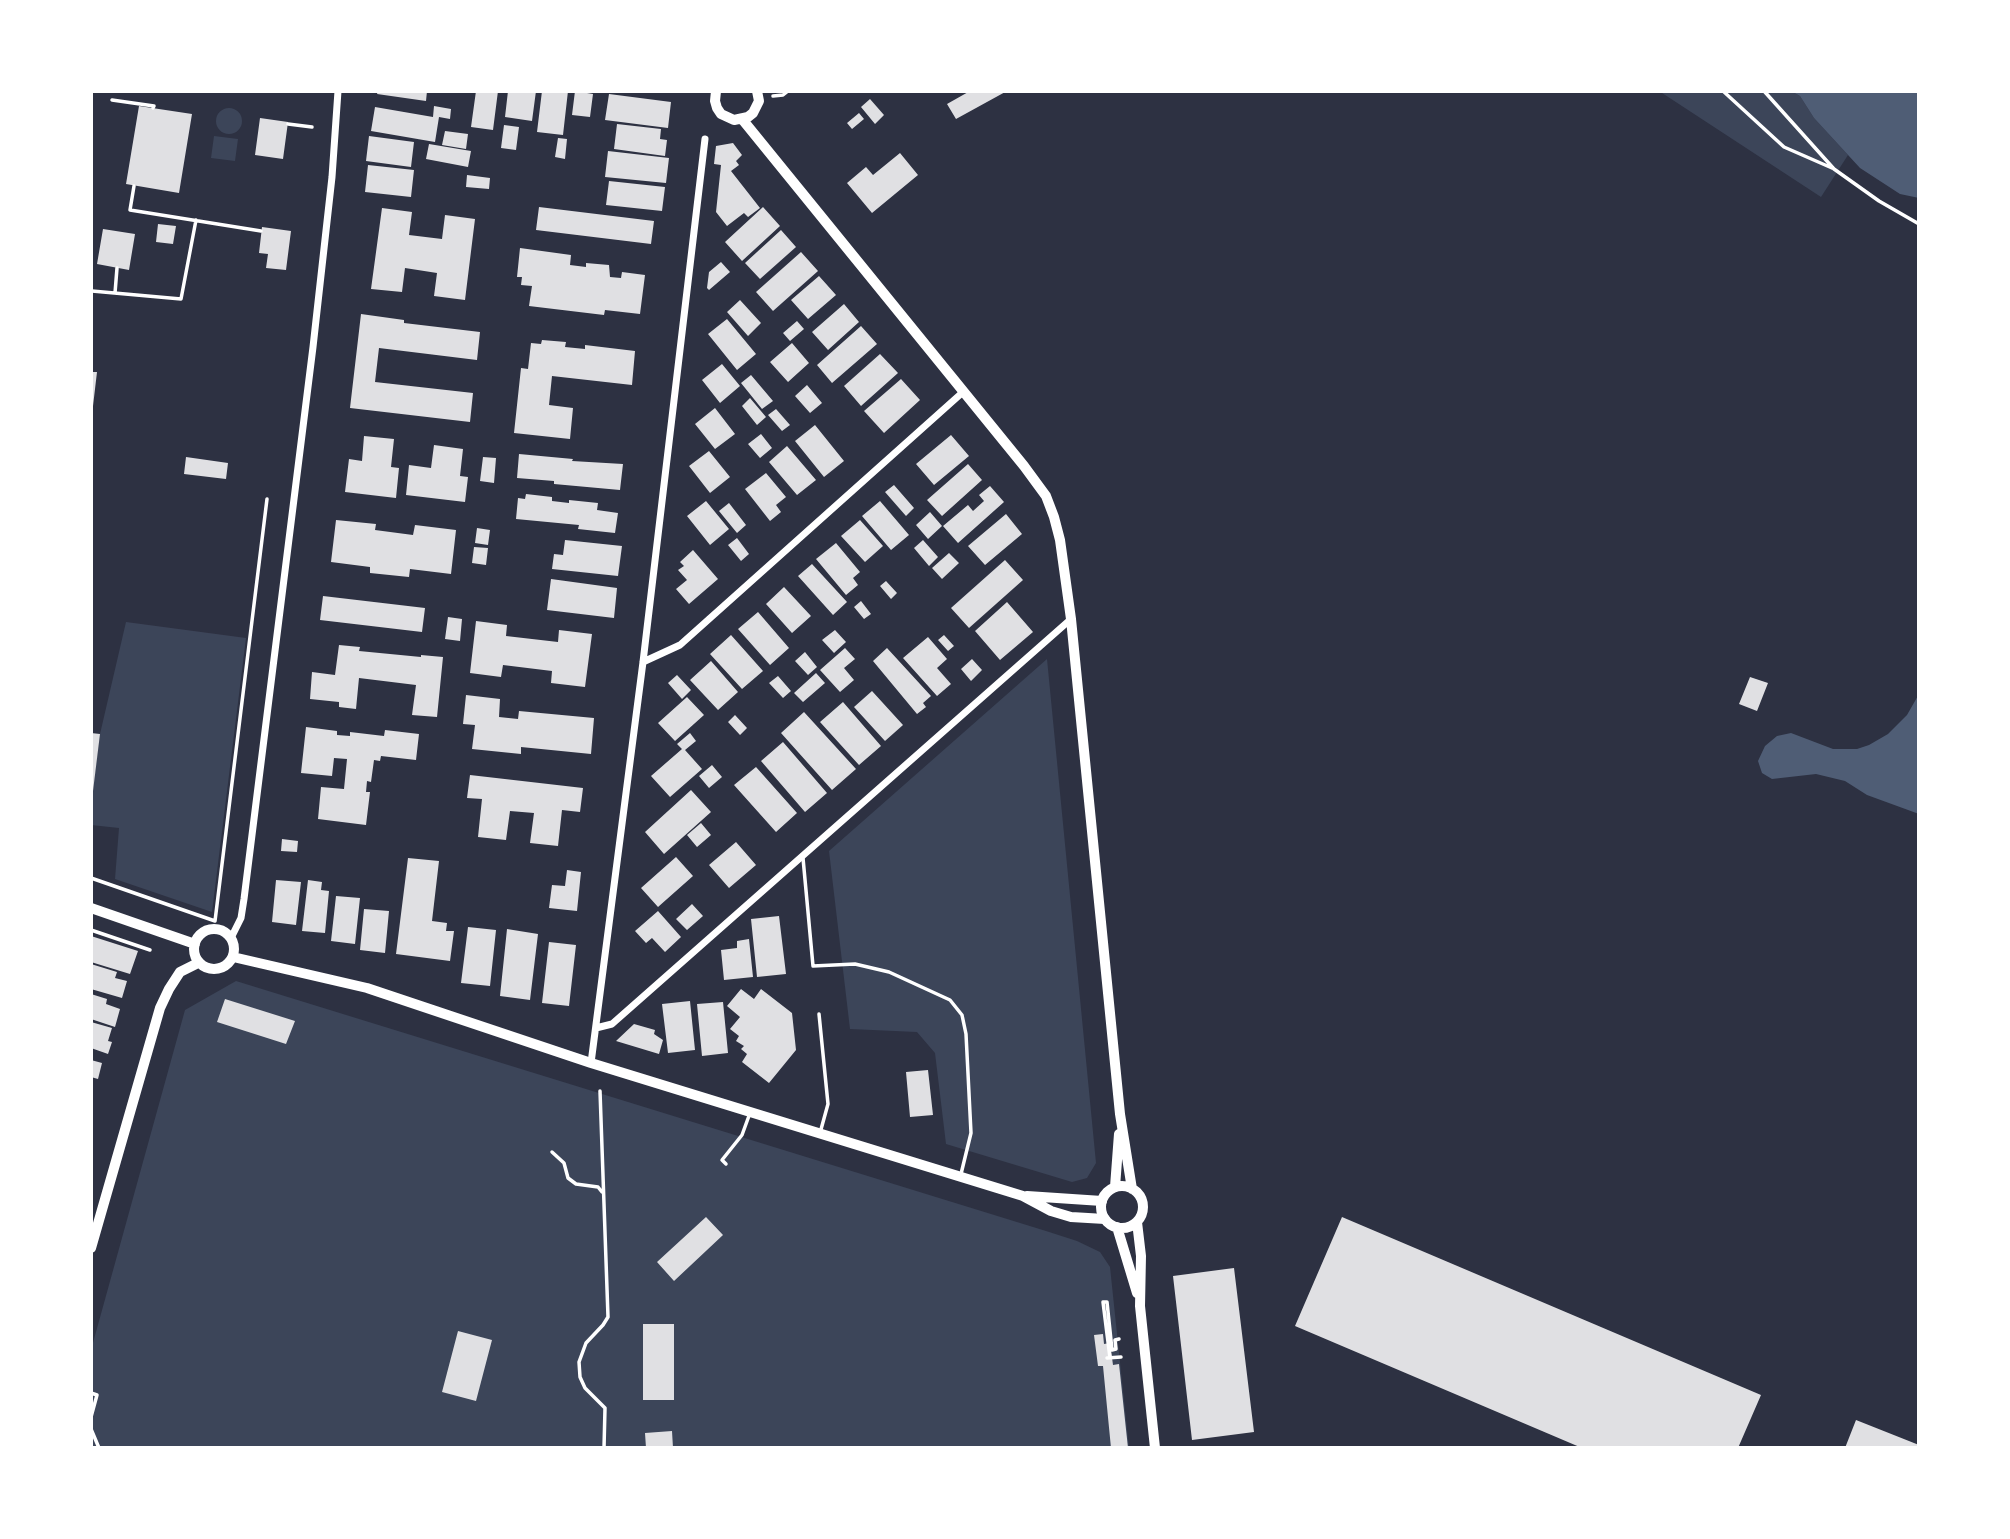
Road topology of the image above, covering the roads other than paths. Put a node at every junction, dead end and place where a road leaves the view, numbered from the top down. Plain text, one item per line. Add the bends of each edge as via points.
1 (338, 91) edge
2 (716, 91) edge
3 (757, 91) edge
4 (741, 120) junction
5 (705, 139) dead end
6 (963, 392) junction
7 (1071, 619) junction
8 (643, 662) junction
9 (803, 856) junction
10 (91, 908) edge
11 (231, 938) junction
12 (195, 944) junction
13 (233, 957) junction
14 (198, 963) junction
15 (819, 1014) dead end
16 (596, 1028) junction
17 (591, 1063) junction
18 (751, 1112) junction
19 (1120, 1115) junction
20 (820, 1133) junction
21 (726, 1164) dead end
22 (961, 1176) junction
23 (1115, 1187) junction
24 (1132, 1189) junction
25 (1023, 1196) junction
26 (1102, 1201) junction
27 (1105, 1219) junction
28 (1137, 1222) junction
29 (1117, 1227) junction
30 (91, 1248) edge
31 (1140, 1306) junction
32 (1155, 1448) edge

1 - 11 street via 316,320 244,900
2 - 4 main road via 721,114
3 - 4 main road via 757,107
4 - 6 main road
5 - 8 street
6 - 7 main road via 1046,496 1060,540
6 - 8 street via 680,645
7 - 9 street
7 - 19 main road
8 - 16 street
9 - 16 street via 612,1024
9 - 22 lane via 814,966 855,964 881,969 950,1000 962,1014 971,1133
10 - 12 street
11 - 12 street via 214,928 198,936
11 - 13 street
12 - 14 street
13 - 14 street via 216,969
13 - 17 street via 367,988
14 - 30 street via 180,972 160,1007
15 - 20 lane via 828,1104
16 - 17 street
17 - 18 street
18 - 20 street
18 - 21 lane via 742,1135 722,1160
19 - 23 main road
19 - 24 main road
20 - 22 street
22 - 25 street
23 - 24 main road
23 - 26 main road
24 - 28 main road via 1143,1204
25 - 26 street
25 - 27 street via 1071,1217
26 - 27 main road
27 - 29 main road
28 - 29 main road
28 - 31 main road
29 - 31 main road
31 - 32 main road

